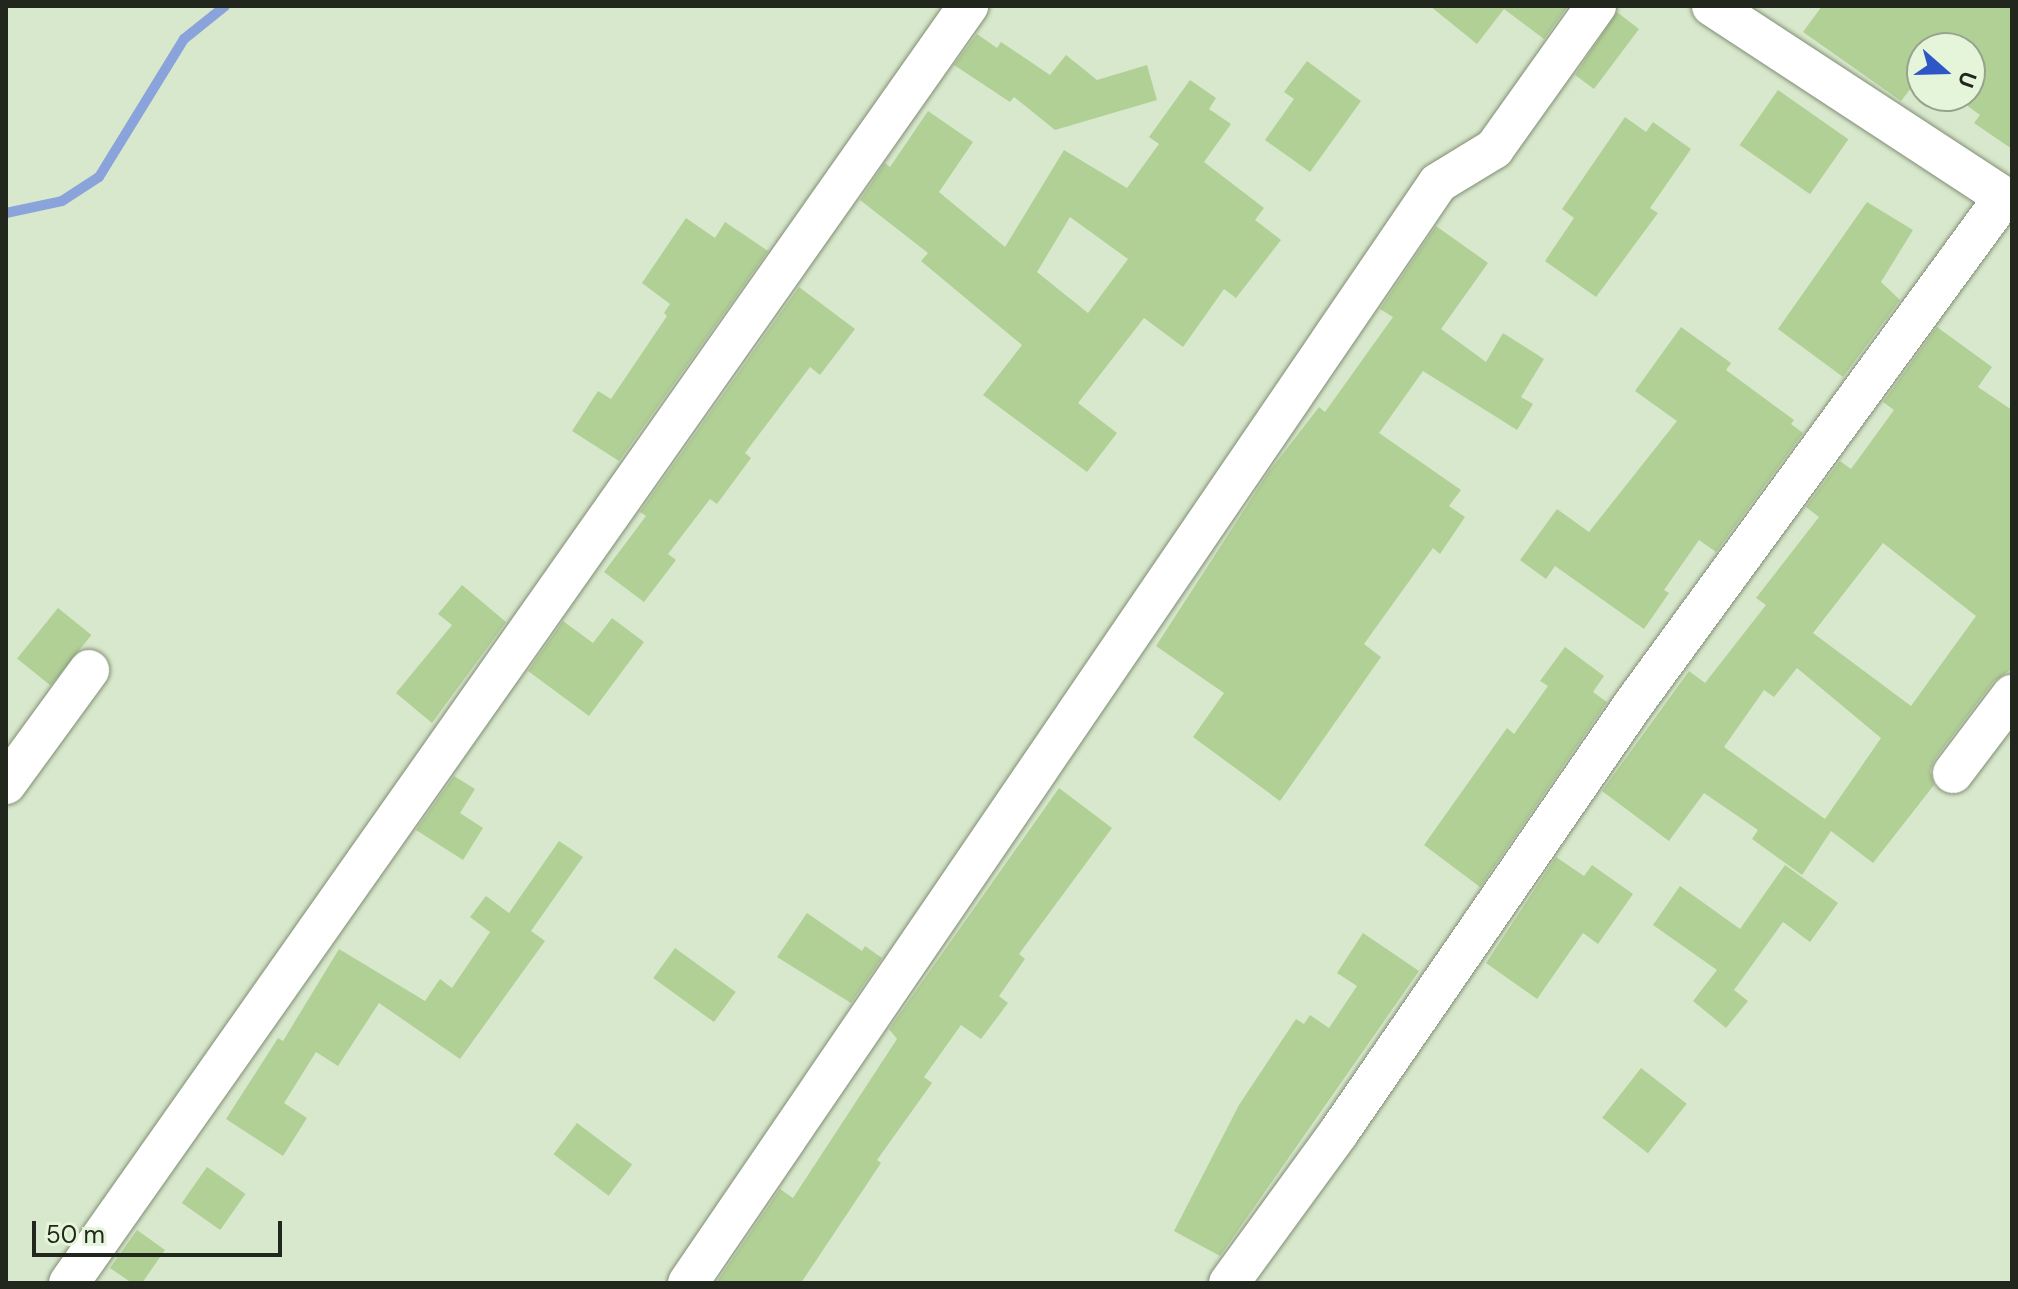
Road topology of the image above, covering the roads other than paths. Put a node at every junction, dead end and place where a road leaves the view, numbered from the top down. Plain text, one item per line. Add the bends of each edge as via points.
1 (968, 6) edge
2 (1596, 6) edge
3 (1712, 6) edge
4 (2008, 200) edge
5 (89, 670) dead end
6 (2012, 695) edge
7 (1953, 773) dead end
8 (6, 784) edge
9 (69, 1283) edge
10 (688, 1283) edge
11 (1229, 1283) edge

1 - 9 street
2 - 10 street via 1494,149 1438,183
3 - 4 street
4 - 11 street via 1635,702
5 - 8 street
6 - 7 street

